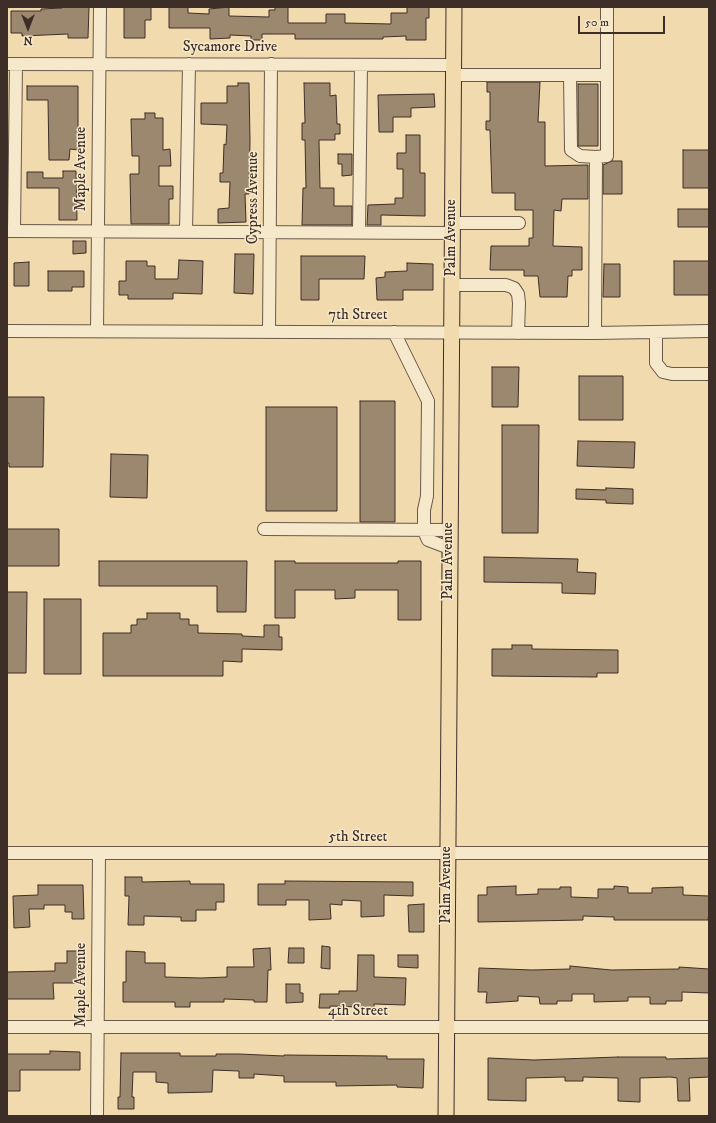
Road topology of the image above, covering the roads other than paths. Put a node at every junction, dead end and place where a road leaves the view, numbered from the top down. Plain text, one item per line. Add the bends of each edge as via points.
1 (100, 7) edge
2 (454, 7) edge
3 (607, 7) edge
4 (12, 64) edge
5 (99, 64) junction
6 (189, 64) junction
7 (271, 64) junction
8 (362, 65) junction
9 (453, 70) junction
10 (570, 75) junction
11 (607, 75) junction
12 (596, 157) junction
13 (518, 223) dead end
14 (452, 228) junction
15 (10, 231) edge
16 (98, 231) junction
17 (186, 232) junction
18 (270, 232) junction
19 (359, 232) junction
20 (451, 285) junction
21 (7, 331) edge
22 (97, 331) junction
23 (709, 331) edge
24 (269, 332) junction
25 (394, 332) junction
26 (451, 332) junction
27 (518, 332) junction
28 (656, 332) junction
29 (595, 333) junction
30 (709, 374) edge
31 (264, 529) dead end
32 (450, 530) junction
33 (424, 531) junction
34 (449, 548) junction
35 (7, 853) edge
36 (99, 853) junction
37 (709, 853) edge
38 (447, 855) junction
39 (7, 1027) edge
40 (709, 1027) edge
41 (98, 1028) junction
42 (446, 1028) junction
43 (97, 1116) edge
44 (446, 1116) edge

1 - 5 street, Maple Avenue
2 - 9 main road, Palm Avenue
3 - 11 street
4 - 5 street, Sycamore Drive
4 - 15 street
5 - 6 street, Sycamore Drive
5 - 16 street, Maple Avenue
6 - 7 street, Sycamore Drive
6 - 17 street
7 - 8 street, Sycamore Drive
7 - 18 street, Cypress Avenue
8 - 9 street, Sycamore Drive
8 - 19 street
9 - 10 street, Sycamore Drive
9 - 14 main road, Palm Avenue
10 - 11 street, Sycamore Drive
10 - 12 street via 571,150 576,155
11 - 12 street via 607,156
12 - 29 street
13 - 14 street
14 - 19 street
14 - 20 main road, Palm Avenue
15 - 16 street
16 - 17 street
16 - 22 street, Maple Avenue
17 - 18 street
18 - 19 street
18 - 24 street, Cypress Avenue
20 - 26 main road, Palm Avenue
20 - 27 street via 506,285 514,288 518,294
21 - 22 street, 7th Street
22 - 24 street, 7th Street
23 - 28 street, 7th Street
24 - 25 street, 7th Street
25 - 26 street, 7th Street
25 - 33 street via 428,401
26 - 27 street, 7th Street
26 - 32 main road, Palm Avenue
27 - 29 street, 7th Street
28 - 29 street, 7th Street
28 - 30 street via 656,362 663,372
31 - 33 street
32 - 33 street
32 - 34 main road, Palm Avenue
33 - 34 street via 428,540
34 - 38 main road, Palm Avenue
35 - 36 street, 5th Street
36 - 38 street, 5th Street
36 - 41 street, Maple Avenue
37 - 38 street, 5th Street
38 - 42 main road, Palm Avenue
39 - 41 street, 4th Street
40 - 42 street, 4th Street
41 - 42 street, 4th Street
41 - 43 street, Maple Avenue
42 - 44 main road, Palm Avenue

